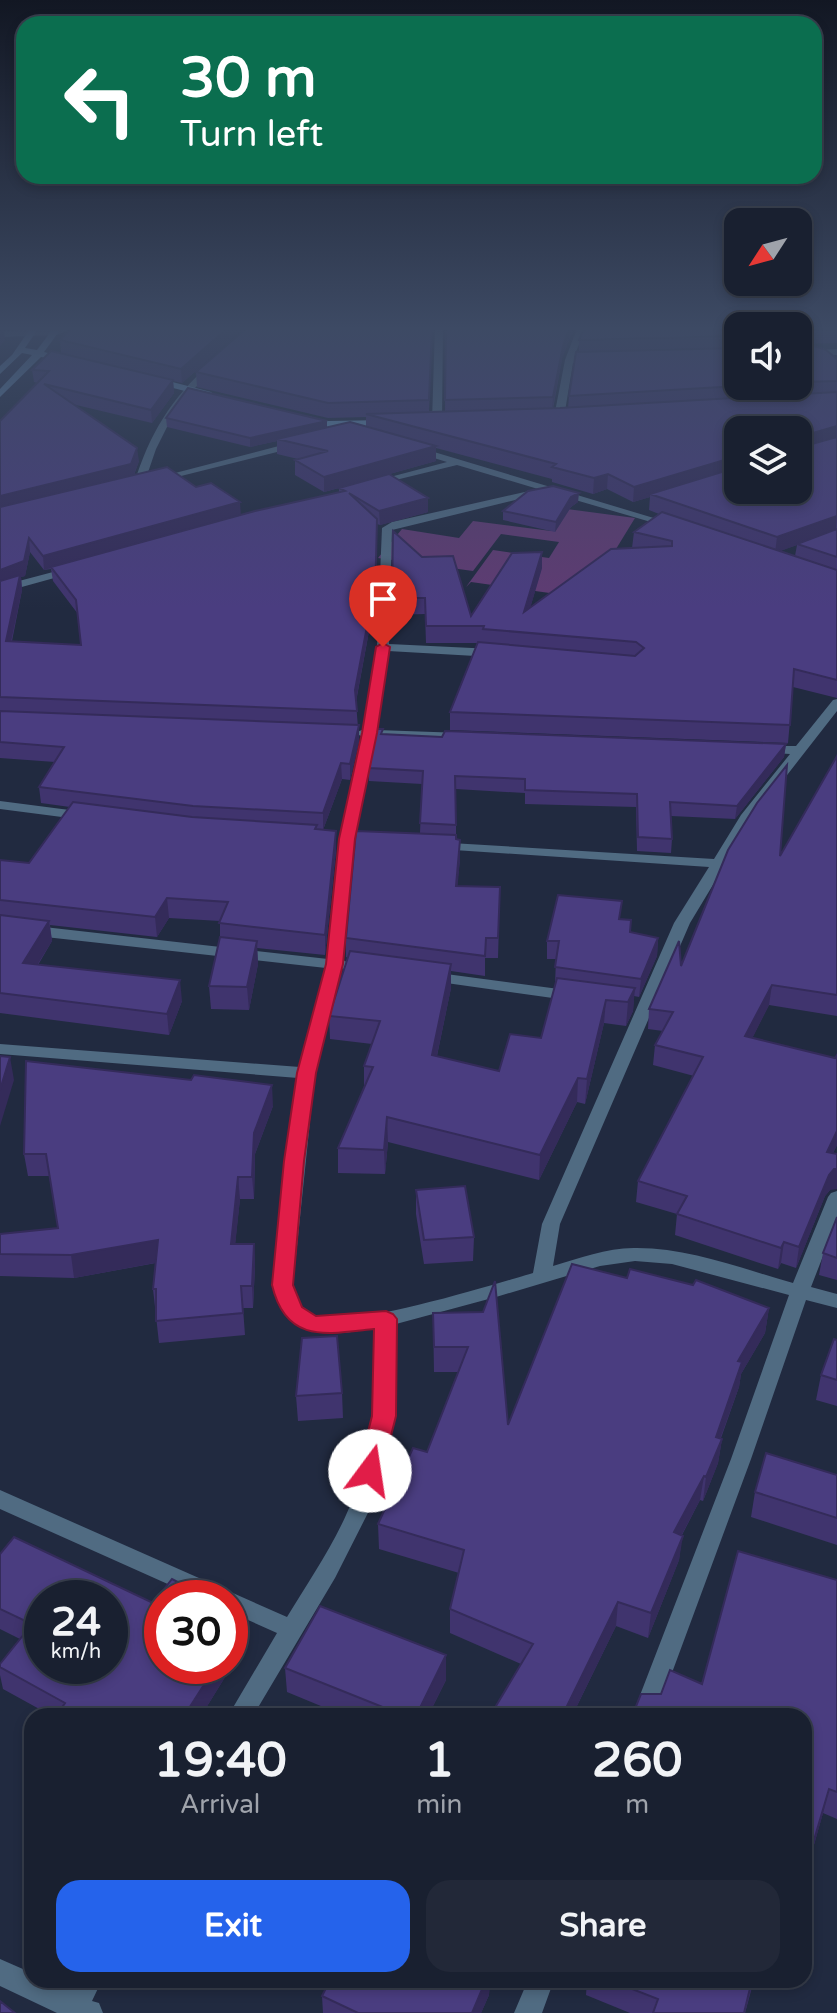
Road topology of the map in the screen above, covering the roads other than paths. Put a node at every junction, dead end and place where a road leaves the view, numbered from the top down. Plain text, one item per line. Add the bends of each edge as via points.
1 (163, 420) edge
2 (312, 420) edge
3 (437, 421) joint
4 (452, 421) edge
5 (406, 422) edge
6 (421, 422) edge
7 (328, 424) junction
8 (351, 431) junction
9 (366, 435) edge
10 (321, 438) edge
11 (306, 442) edge
12 (397, 444) edge
13 (457, 462) junction
14 (139, 484) junction
15 (124, 488) edge
16 (362, 488) edge
17 (555, 488) junction
18 (642, 506) dead end
19 (628, 510) junction
20 (687, 530) edge
21 (90, 564) edge
22 (0, 590) edge
23 (383, 647) junction
24 (500, 653) edge
25 (837, 703) edge
26 (339, 732) edge
27 (370, 733) junction
28 (480, 738) edge
29 (754, 749) edge
30 (799, 750) junction
31 (0, 805) edge
32 (104, 818) edge
33 (424, 844) edge
34 (716, 863) junction
35 (0, 927) edge
36 (335, 964) junction
37 (366, 968) edge
38 (412, 974) edge
39 (598, 999) edge
40 (0, 1049) edge
41 (307, 1073) junction
42 (837, 1197) edge
43 (542, 1277) junction
44 (800, 1290) junction
45 (837, 1301) edge
46 (386, 1319) junction
47 (0, 1499) edge
48 (182, 1580) edge
49 (248, 1610) edge
50 (293, 1630) junction
51 (245, 1708) edge
52 (647, 1708) edge
53 (0, 1972) edge
54 (24, 1984) edge
55 (32, 1988) edge
56 (86, 1988) edge
57 (538, 1988) edge
58 (78, 2011) edge
59 (528, 2013) edge

1 - 14 street
2 - 7 street
3 - 4 street
3 - 6 street
5 - 7 street
7 - 8 street
8 - 9 street
8 - 10 street
11 - 14 street
12 - 13 street
13 - 16 street
13 - 17 street
14 - 15 street
17 - 19 street
17 - 23 street via 387,528
18 - 19 street
19 - 20 street
21 - 22 street
23 - 24 street
23 - 27 street
25 - 30 street
26 - 27 street
27 - 28 street
27 - 36 street via 347,839
29 - 30 street
30 - 34 street
31 - 32 street
33 - 34 street
34 - 43 street via 637,1004 551,1224
35 - 36 street
36 - 37 street
36 - 41 street
38 - 39 street
40 - 41 street
41 - 46 street via 285,1254 286,1300 310,1324
42 - 44 street
43 - 44 street via 635,1254 672,1257
43 - 46 street
44 - 45 street
44 - 52 street
46 - 50 street via 384,1416 364,1499
47 - 48 street
49 - 50 street
50 - 51 street
53 - 54 street
55 - 58 street
56 - 58 street
57 - 59 street

